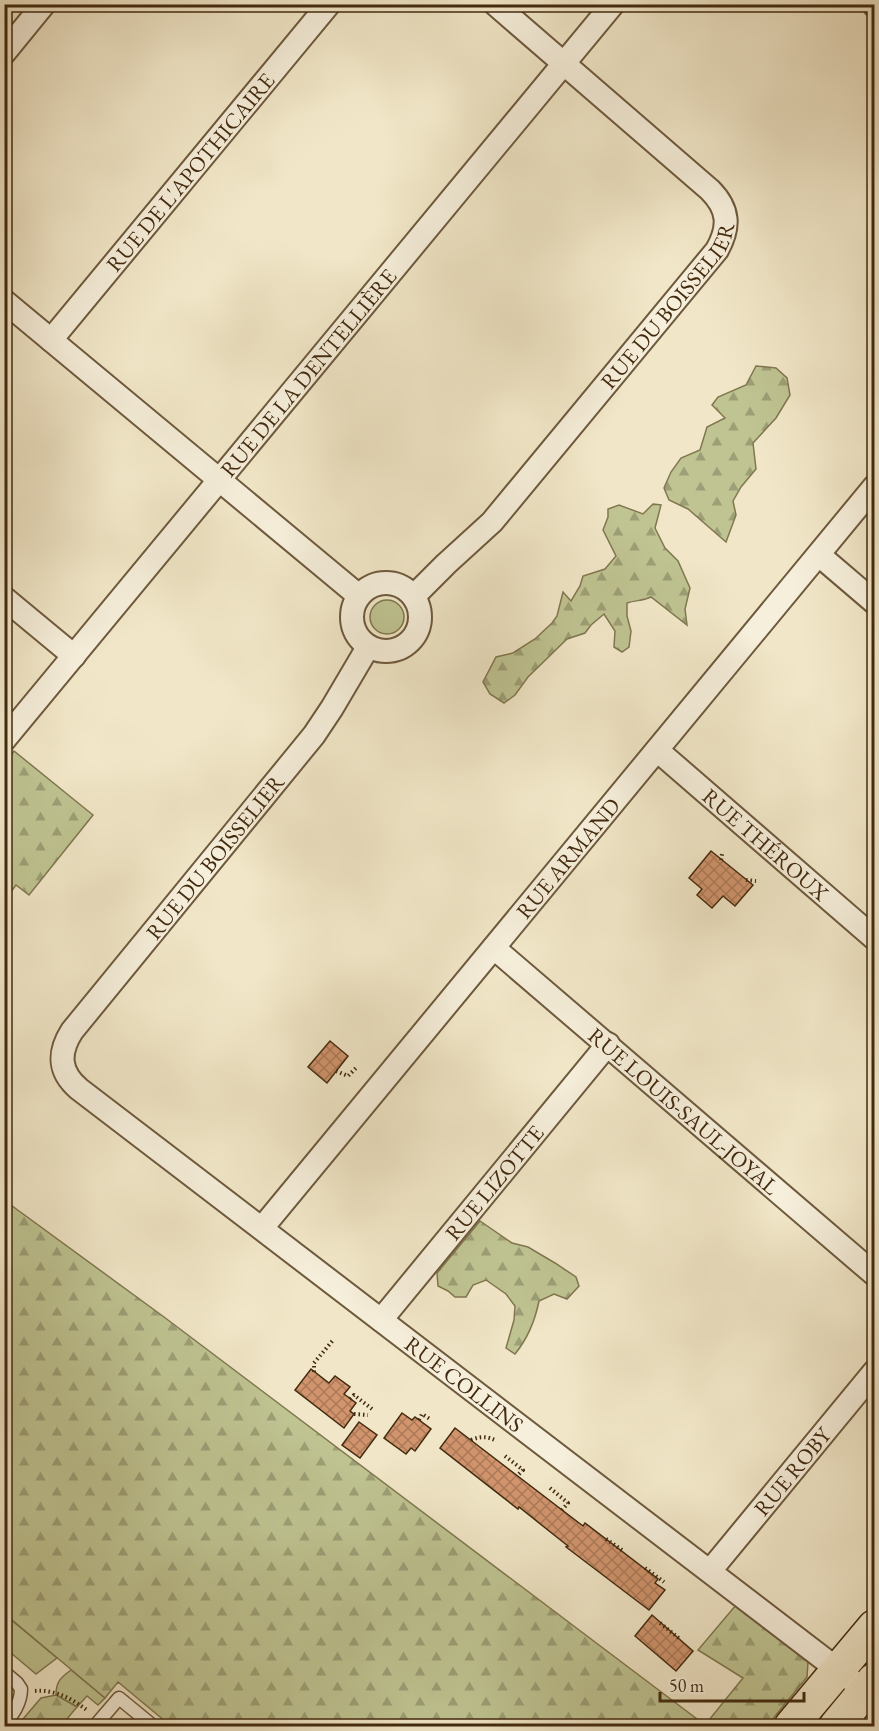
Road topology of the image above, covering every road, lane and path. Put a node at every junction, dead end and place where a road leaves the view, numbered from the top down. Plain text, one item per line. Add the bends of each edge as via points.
1 (44, 4) edge
2 (329, 4) edge
3 (495, 4) edge
4 (613, 4) edge
5 (4, 53) edge
6 (563, 65) junction
7 (4, 301) edge
8 (51, 340) junction
9 (220, 480) junction
10 (874, 487) edge
11 (819, 555) junction
12 (359, 596) junction
13 (414, 596) junction
14 (4, 598) edge
15 (874, 602) edge
16 (368, 646) junction
17 (74, 656) junction
18 (4, 740) edge
19 (657, 750) junction
20 (746, 880) dead end
21 (756, 881) dead end
22 (874, 938) edge
23 (494, 948) junction
24 (608, 1044) junction
25 (63, 1065) joint
26 (356, 1068) dead end
27 (336, 1071) dead end
28 (262, 1228) junction
29 (874, 1274) edge
30 (381, 1320) junction
31 (334, 1339) dead end
32 (314, 1372) dead end
33 (874, 1372) edge
34 (350, 1399) dead end
35 (372, 1409) dead end
36 (354, 1414) dead end
37 (368, 1415) dead end
38 (430, 1419) dead end
39 (418, 1420) dead end
40 (471, 1440) dead end
41 (496, 1441) dead end
42 (506, 1456) dead end
43 (518, 1476) dead end
44 (550, 1488) dead end
45 (562, 1509) dead end
46 (606, 1539) dead end
47 (622, 1550) dead end
48 (645, 1568) dead end
49 (710, 1571) junction
50 (664, 1582) dead end
51 (660, 1623) dead end
52 (874, 1627) edge
53 (680, 1639) dead end
54 (839, 1670) junction
55 (4, 1672) edge
56 (871, 1690) edge
57 (21, 1692) junction
58 (98, 1723) edge
59 (4, 1725) edge
60 (153, 1726) edge
61 (791, 1726) edge
62 (836, 1726) edge

1 - 5 street
2 - 8 street, RUE DE L'APOTHICAIRE
3 - 6 street, RUE DU BOISSELIER
4 - 6 street, RUE DE LA DENTELLIÈRE
6 - 9 street, RUE DE LA DENTELLIÈRE
6 - 13 street, RUE DU BOISSELIER via 718,199 726,217 723,240 492,522
7 - 8 street
8 - 9 street
9 - 12 street
9 - 17 street, RUE DE LA DENTELLIÈRE
10 - 11 street, RUE ARMAND
11 - 15 street
11 - 19 street, RUE ARMAND
12 - 13 street via 382,583 400,585
12 - 16 street via 352,623 360,640
13 - 16 street via 421,624 412,641 396,651
14 - 17 street
16 - 25 street, RUE DU BOISSELIER via 314,735 72,1031 63,1050
17 - 18 street, RUE DE LA DENTELLIÈRE
19 - 22 street, RUE THÉROUX
19 - 23 street, RUE ARMAND
20 - 21 path
23 - 24 street, RUE LOUIS-SAUL-JOYAL
23 - 28 street, RUE ARMAND
24 - 29 street, RUE LOUIS-SAUL-JOYAL
24 - 30 street, RUE LIZOTTE
25 - 28 street, RUE COLLINS via 68,1078 79,1089
26 - 27 path via 348,1076
28 - 30 street, RUE COLLINS
30 - 49 street, RUE COLLINS
31 - 32 path via 314,1363
33 - 49 street, RUE ROBY
34 - 35 path via 354,1395
36 - 37 path
38 - 39 path via 422,1414
40 - 41 path via 489,1437
42 - 43 path via 523,1470
44 - 45 path via 568,1503
46 - 47 path
48 - 50 path
49 - 54 street, RUE COLLINS
51 - 53 path
52 - 54 main road
54 - 56 street, RUE COLLINS
54 - 61 main road
55 - 57 lane
56 - 62 main road
57 - 58 path via 47,1690 79,1704
57 - 59 lane via 19,1704
58 - 60 lane via 119,1698

